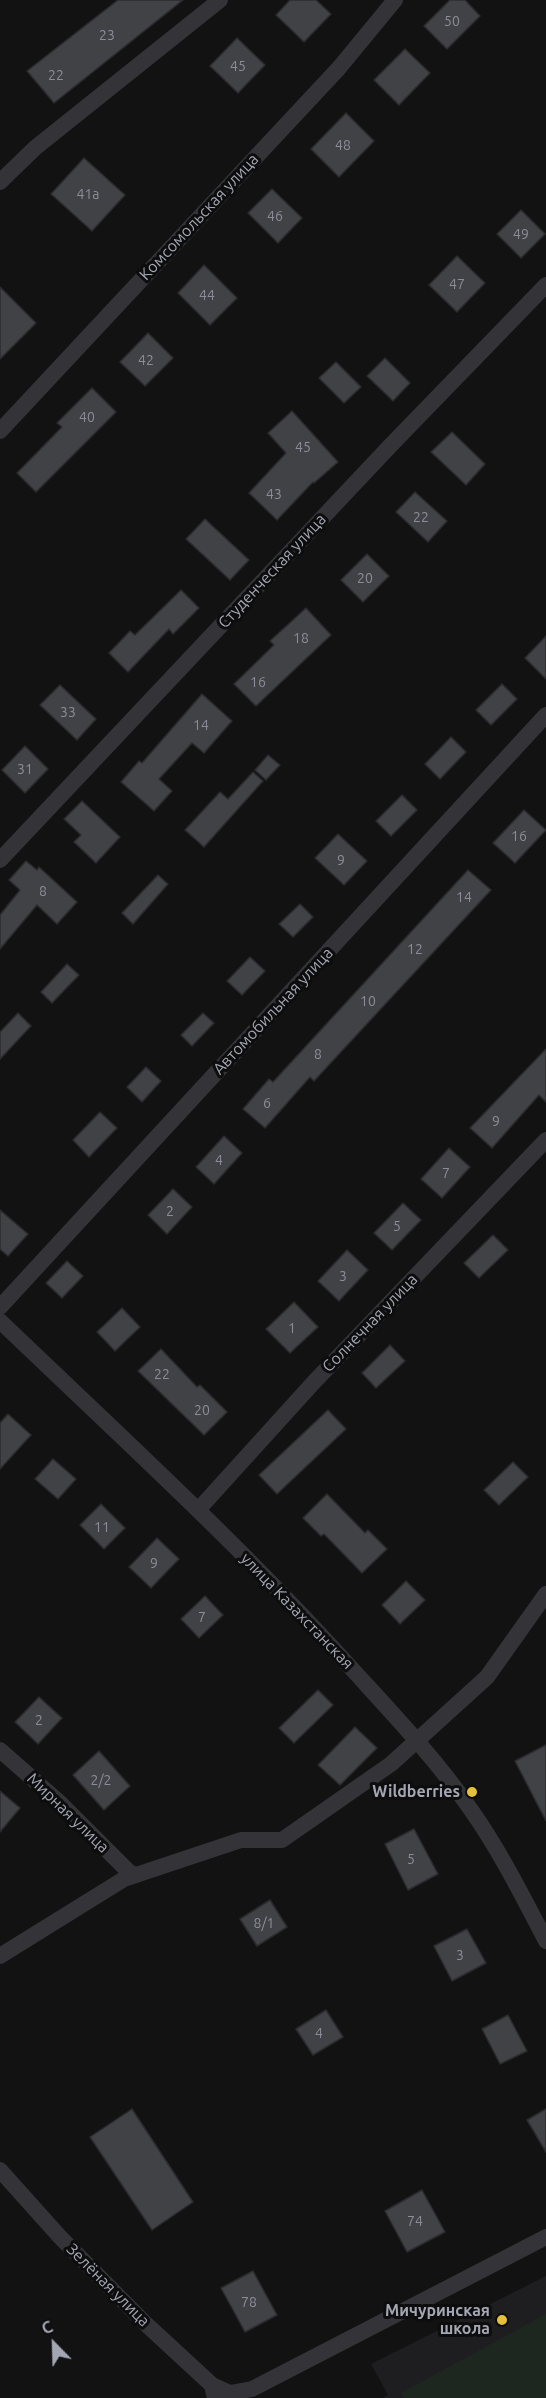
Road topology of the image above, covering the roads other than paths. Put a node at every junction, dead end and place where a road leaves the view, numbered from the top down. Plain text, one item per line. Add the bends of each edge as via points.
1 (220, 0) edge
2 (395, 0) edge
3 (0, 182) edge
4 (546, 285) edge
5 (0, 431) edge
6 (546, 716) edge
7 (0, 860) edge
8 (546, 1140) edge
9 (0, 1307) edge
10 (0, 1321) edge
11 (198, 1510) junction
12 (546, 1594) edge
13 (418, 1741) junction
14 (0, 1750) edge
15 (136, 1875) junction
16 (546, 1941) edge
17 (0, 1956) edge
18 (0, 2170) edge
19 (546, 2237) edge
20 (214, 2392) edge

1 - 3 street via 35,148
2 - 5 street, Комсомольская улица via 339,68
4 - 7 street, Студенческая улица
6 - 9 street, Автомобильная улица
8 - 11 street, Солнечная улица
10 - 11 street, улица Казахстанская
11 - 13 street, улица Казахстанская via 305,1617
12 - 13 street via 487,1677
13 - 15 street via 282,1840 241,1840
13 - 16 street, улица Казахстанская via 480,1824
14 - 15 street, Мирная улица
15 - 17 street
18 - 20 street, Зелёная улица via 60,2237
19 - 20 street via 252,2389

